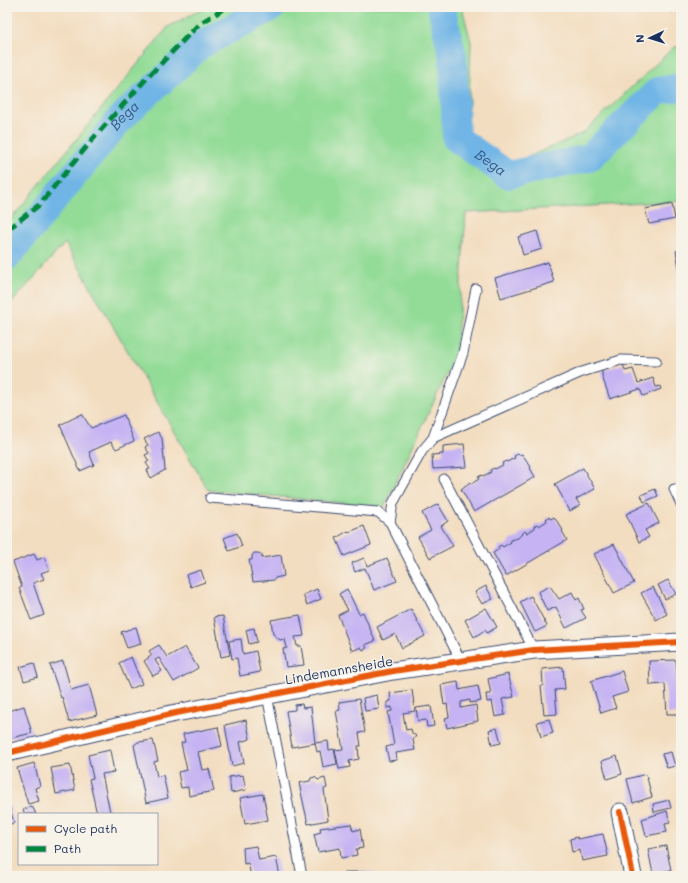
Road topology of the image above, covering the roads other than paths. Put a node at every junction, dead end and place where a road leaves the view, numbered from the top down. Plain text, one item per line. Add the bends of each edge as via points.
1 (476, 289) dead end
2 (656, 361) dead end
3 (433, 438) junction
4 (444, 479) dead end
5 (674, 489) dead end
6 (210, 498) dead end
7 (681, 504) edge
8 (390, 522) junction
9 (681, 642) edge
10 (534, 650) junction
11 (460, 660) junction
12 (267, 695) junction
13 (7, 753) edge
14 (620, 812) dead end
15 (302, 876) edge
16 (633, 876) edge

1 - 3 lane via 463,352
2 - 3 lane via 621,360 582,372
3 - 8 lane via 422,451 393,503
4 - 10 lane
5 - 7 lane
6 - 8 lane via 378,512
8 - 11 lane
9 - 10 street, Lindemannsheide
10 - 11 street, Lindemannsheide
11 - 12 street, Lindemannsheide
12 - 13 street, Lindemannsheide via 171,714
12 - 15 lane
14 - 16 street

